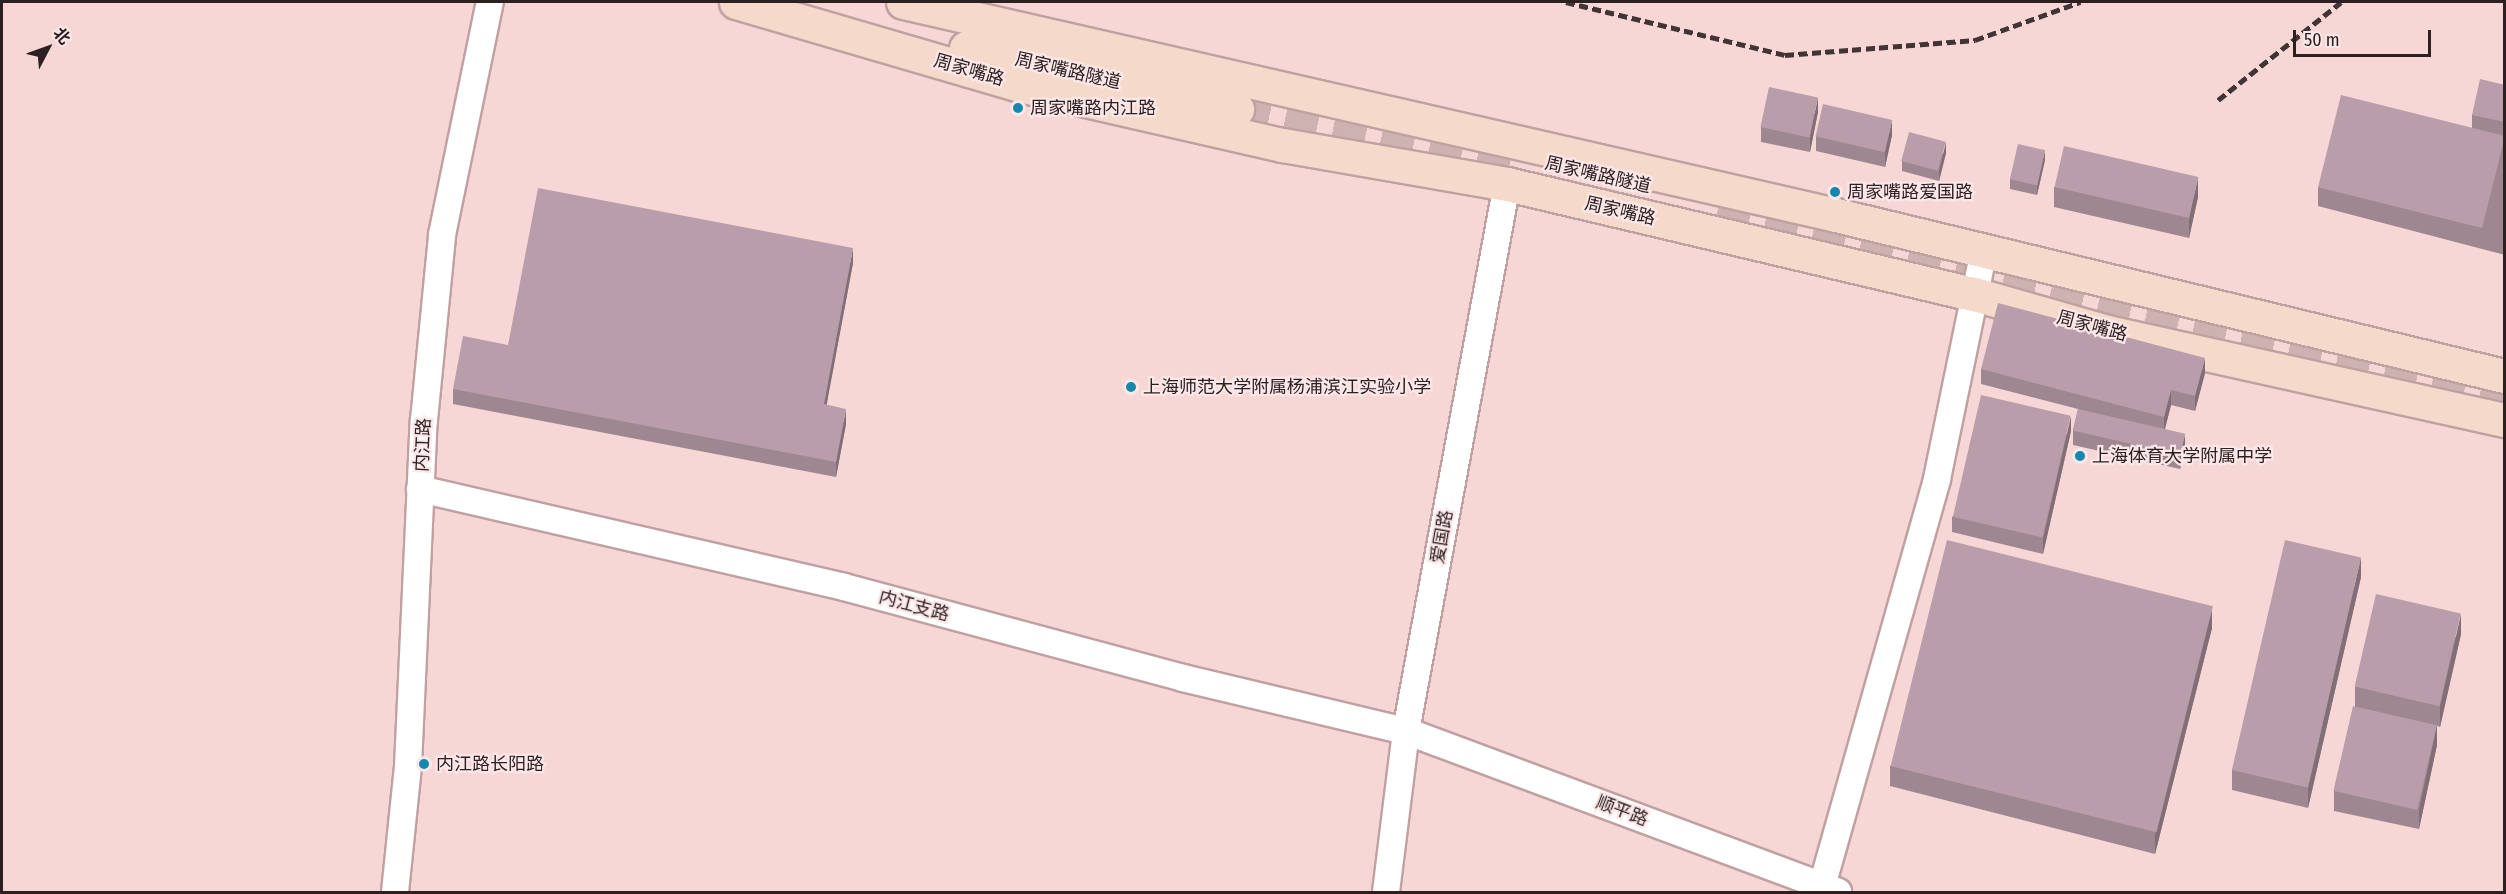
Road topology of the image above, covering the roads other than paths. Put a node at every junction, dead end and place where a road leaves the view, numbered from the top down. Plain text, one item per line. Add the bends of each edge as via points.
1 (490, 2) edge
2 (736, 2) edge
3 (759, 2) edge
4 (903, 2) edge
5 (1245, 96) junction
6 (1507, 184) junction
7 (1984, 250) junction
8 (1945, 256) dead end
9 (1974, 294) junction
10 (2505, 376) edge
11 (2505, 420) edge
12 (420, 489) junction
13 (1407, 730) junction
14 (1830, 890) edge
15 (394, 892) edge
16 (1386, 892) edge

1 - 12 street, 内江路 via 442,235
2 - 6 main road, 周家嘴路 via 1020,85 1283,145
3 - 5 main road, 周家嘴路隧道
4 - 5 main road
5 - 7 main road
5 - 8 main road, 周家嘴路隧道
6 - 9 main road, 周家嘴路
6 - 13 street, 爱国路
7 - 9 street
7 - 10 main road
9 - 11 main road, 周家嘴路 via 2107,332
9 - 14 street via 1937,478
12 - 13 street, 内江支路 via 844,587 1183,678
12 - 15 street, 内江路 via 408,766
13 - 14 street, 顺平路
13 - 16 street, 爱国路

